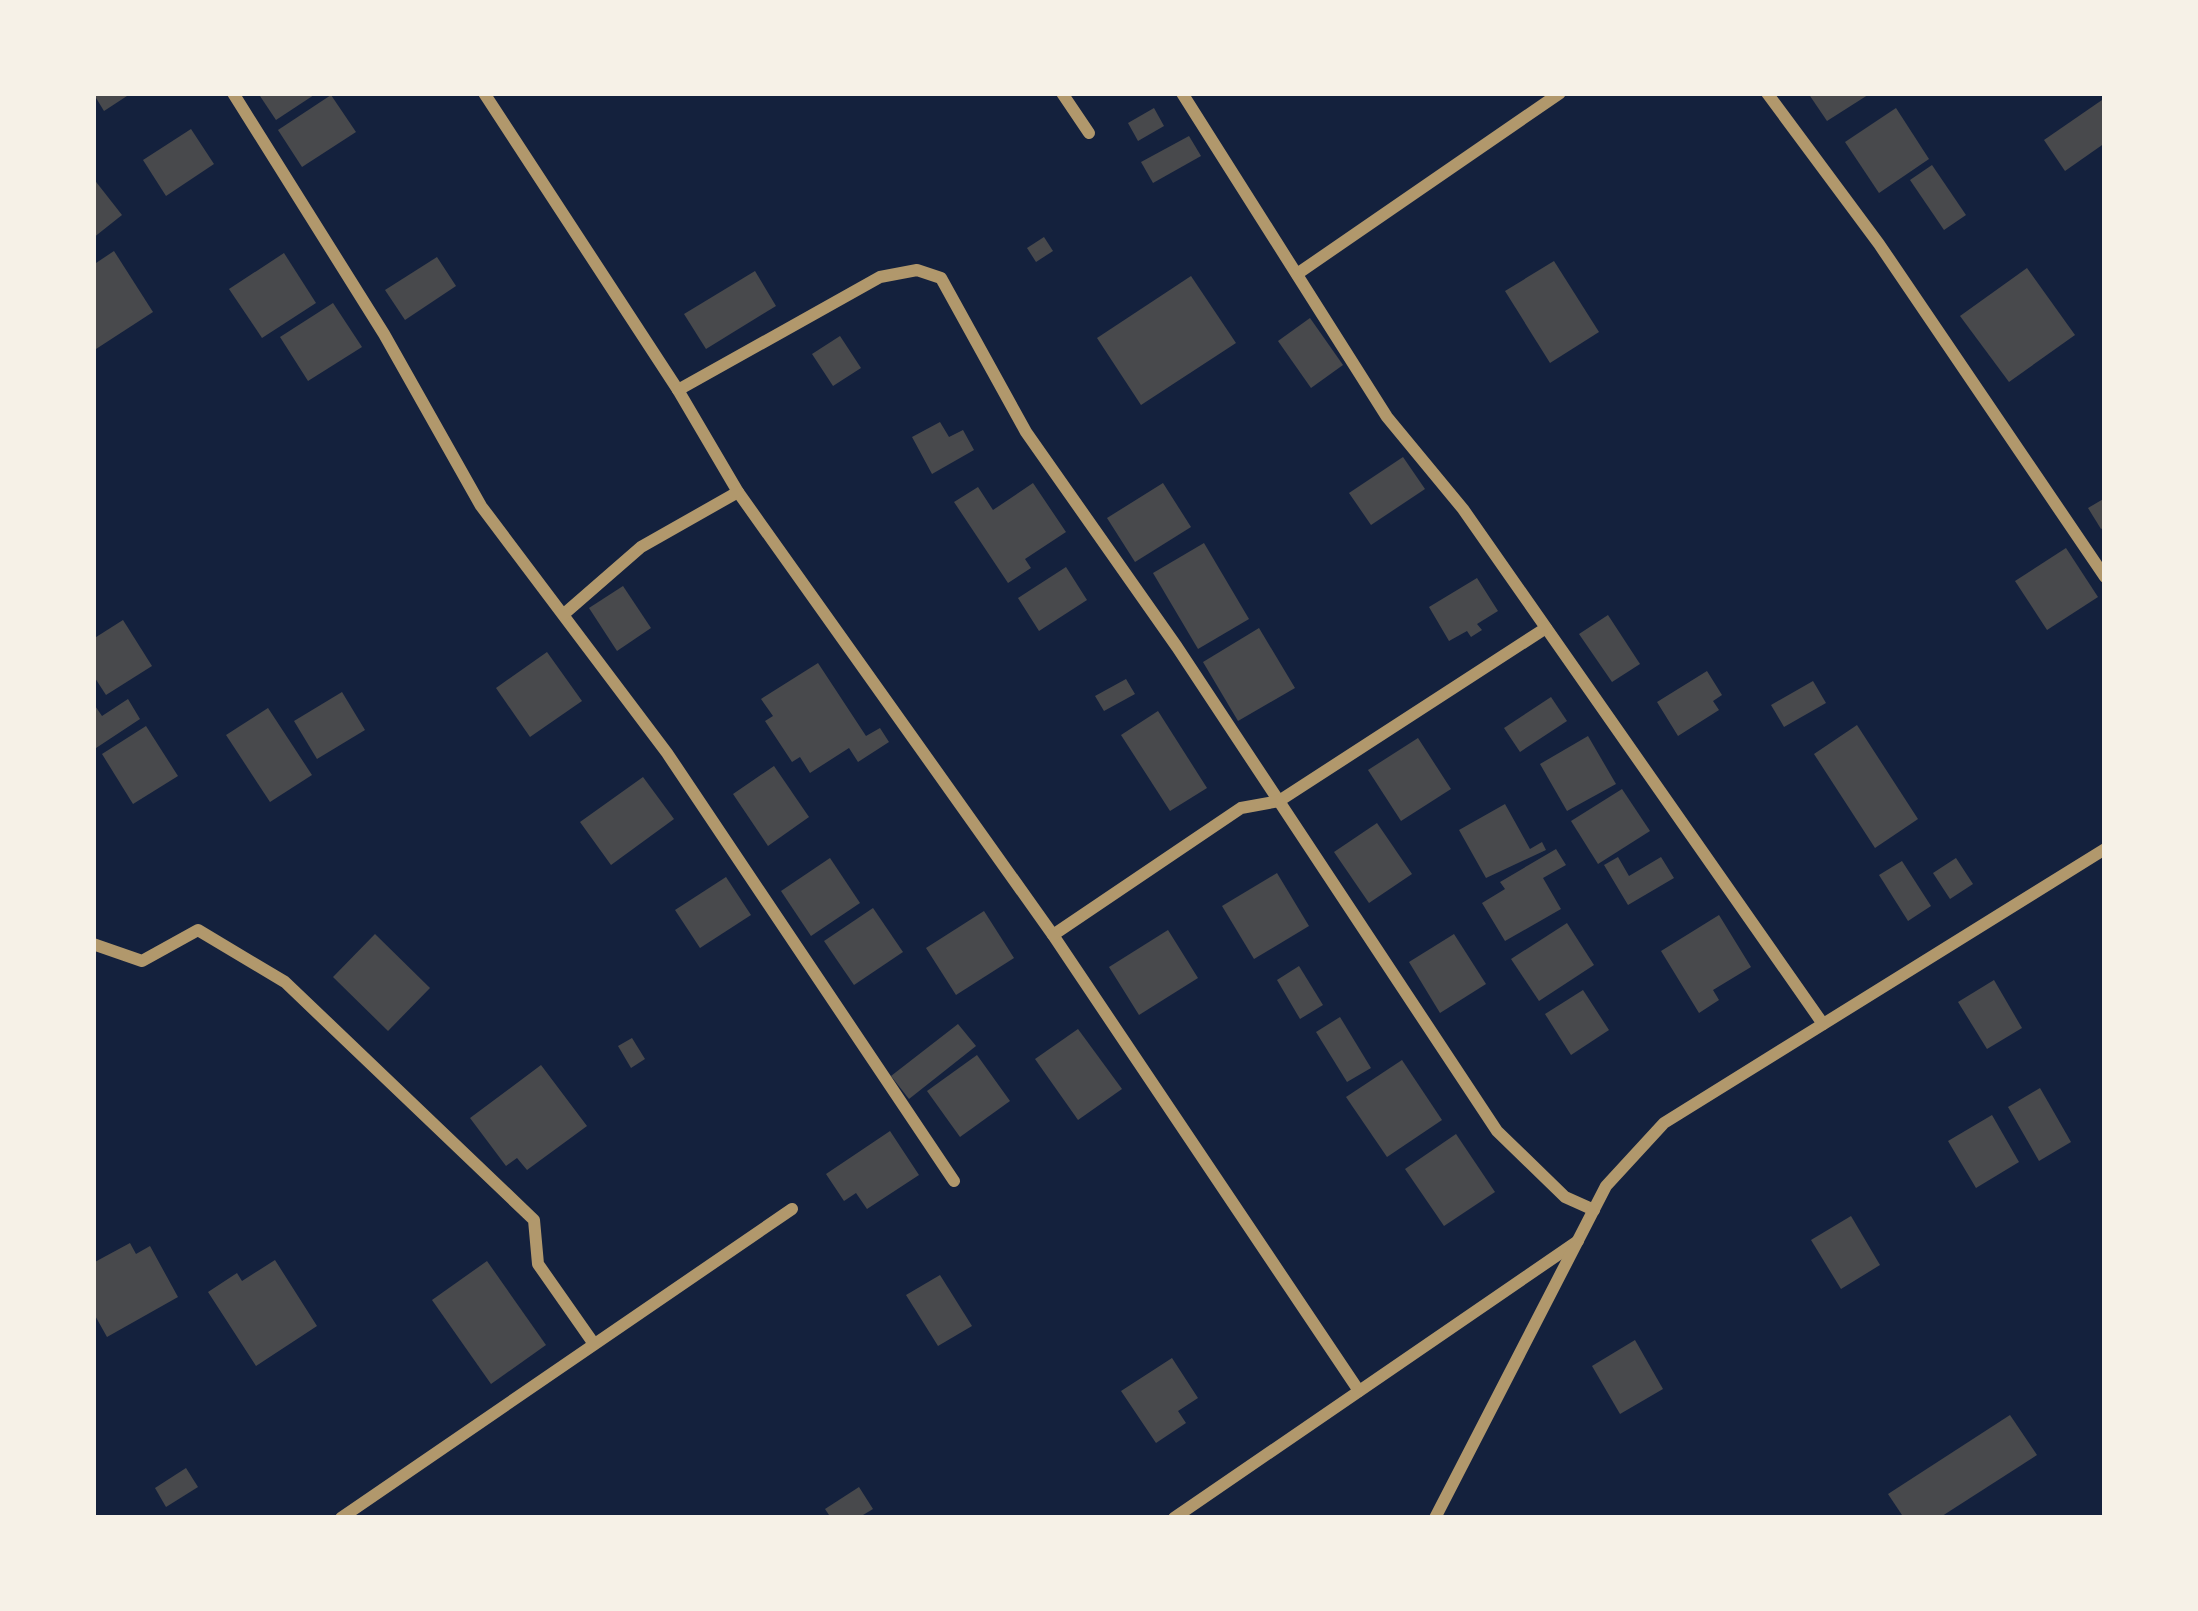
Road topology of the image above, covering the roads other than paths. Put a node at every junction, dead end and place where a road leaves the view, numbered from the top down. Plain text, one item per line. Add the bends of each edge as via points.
1 (233, 93) edge
2 (484, 93) edge
3 (1062, 93) edge
4 (1182, 93) edge
5 (1560, 93) edge
6 (1768, 93) edge
7 (1089, 134) dead end
8 (1297, 274) junction
9 (678, 390) junction
10 (737, 492) junction
11 (2105, 577) edge
12 (564, 614) junction
13 (1546, 628) junction
14 (1279, 801) junction
15 (2105, 849) edge
16 (1053, 935) junction
17 (93, 944) edge
18 (1823, 1024) junction
19 (954, 1181) dead end
20 (792, 1209) dead end
21 (1594, 1210) junction
22 (1579, 1240) junction
23 (594, 1344) junction
24 (1359, 1391) junction
25 (341, 1518) edge
26 (1174, 1518) edge
27 (1436, 1518) edge

1 - 12 street via 481,506
2 - 9 street
3 - 7 street
4 - 8 street
5 - 8 street
6 - 11 street
8 - 13 street via 1387,417
9 - 10 street
9 - 14 street via 880,277 917,270 941,278 1026,431
10 - 12 street via 641,547
10 - 16 street
12 - 19 street via 667,753
13 - 14 street
13 - 18 street
14 - 16 street via 1241,808
14 - 21 street via 1497,1131 1565,1197
15 - 18 street
16 - 24 street
17 - 23 street via 142,961 198,931 285,982 534,1220 538,1264
18 - 21 street via 1664,1123
20 - 23 street
21 - 22 street
22 - 24 street
22 - 27 street
23 - 25 street
24 - 26 street

